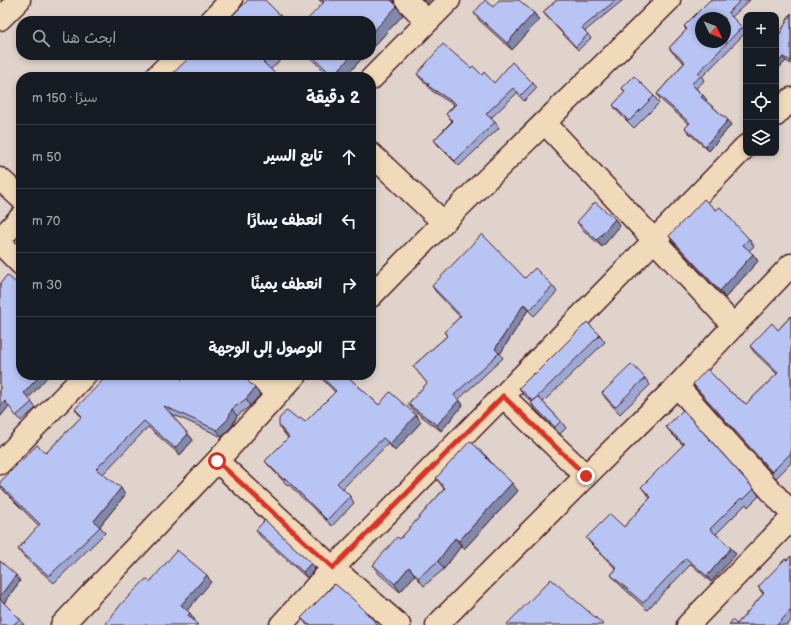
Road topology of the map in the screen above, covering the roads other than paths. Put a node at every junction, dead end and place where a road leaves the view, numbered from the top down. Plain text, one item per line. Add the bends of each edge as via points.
1 (19, 0) edge
2 (231, 0) edge
3 (406, 0) edge
4 (449, 0) edge
5 (670, 0) edge
6 (216, 16) edge
7 (0, 19) edge
8 (427, 21) junction
9 (173, 60) edge
10 (161, 72) edge
11 (376, 74) edge
12 (791, 99) edge
13 (779, 112) edge
14 (545, 123) junction
15 (743, 149) edge
16 (376, 159) edge
17 (0, 179) edge
18 (16, 193) edge
19 (16, 222) edge
20 (443, 222) junction
21 (0, 240) edge
22 (654, 241) junction
23 (0, 243) edge
24 (16, 259) edge
25 (791, 265) edge
26 (376, 291) edge
27 (734, 326) junction
28 (80, 380) edge
29 (262, 380) edge
30 (289, 380) edge
31 (677, 386) junction
32 (276, 394) junction
33 (503, 396) junction
34 (217, 461) junction
35 (0, 463) edge
36 (586, 476) junction
37 (791, 513) edge
38 (791, 519) edge
39 (333, 568) junction
40 (62, 625) edge
41 (281, 625) edge
42 (399, 625) edge
43 (437, 625) edge
44 (688, 625) edge

1 - 7 street
2 - 6 street
3 - 8 street
4 - 8 street
5 - 14 street
8 - 11 street
9 - 10 street
12 - 13 street
14 - 20 street
14 - 22 street
15 - 22 street
16 - 20 street
17 - 18 street
19 - 21 street
20 - 26 street
22 - 27 street
22 - 33 street
23 - 24 street
25 - 27 street
27 - 31 street
28 - 35 street
29 - 32 street
30 - 32 street
31 - 36 street
31 - 37 street
32 - 34 street
33 - 36 street
33 - 39 street
34 - 39 street
34 - 40 street
36 - 43 street
38 - 44 street
39 - 41 street
39 - 42 street

